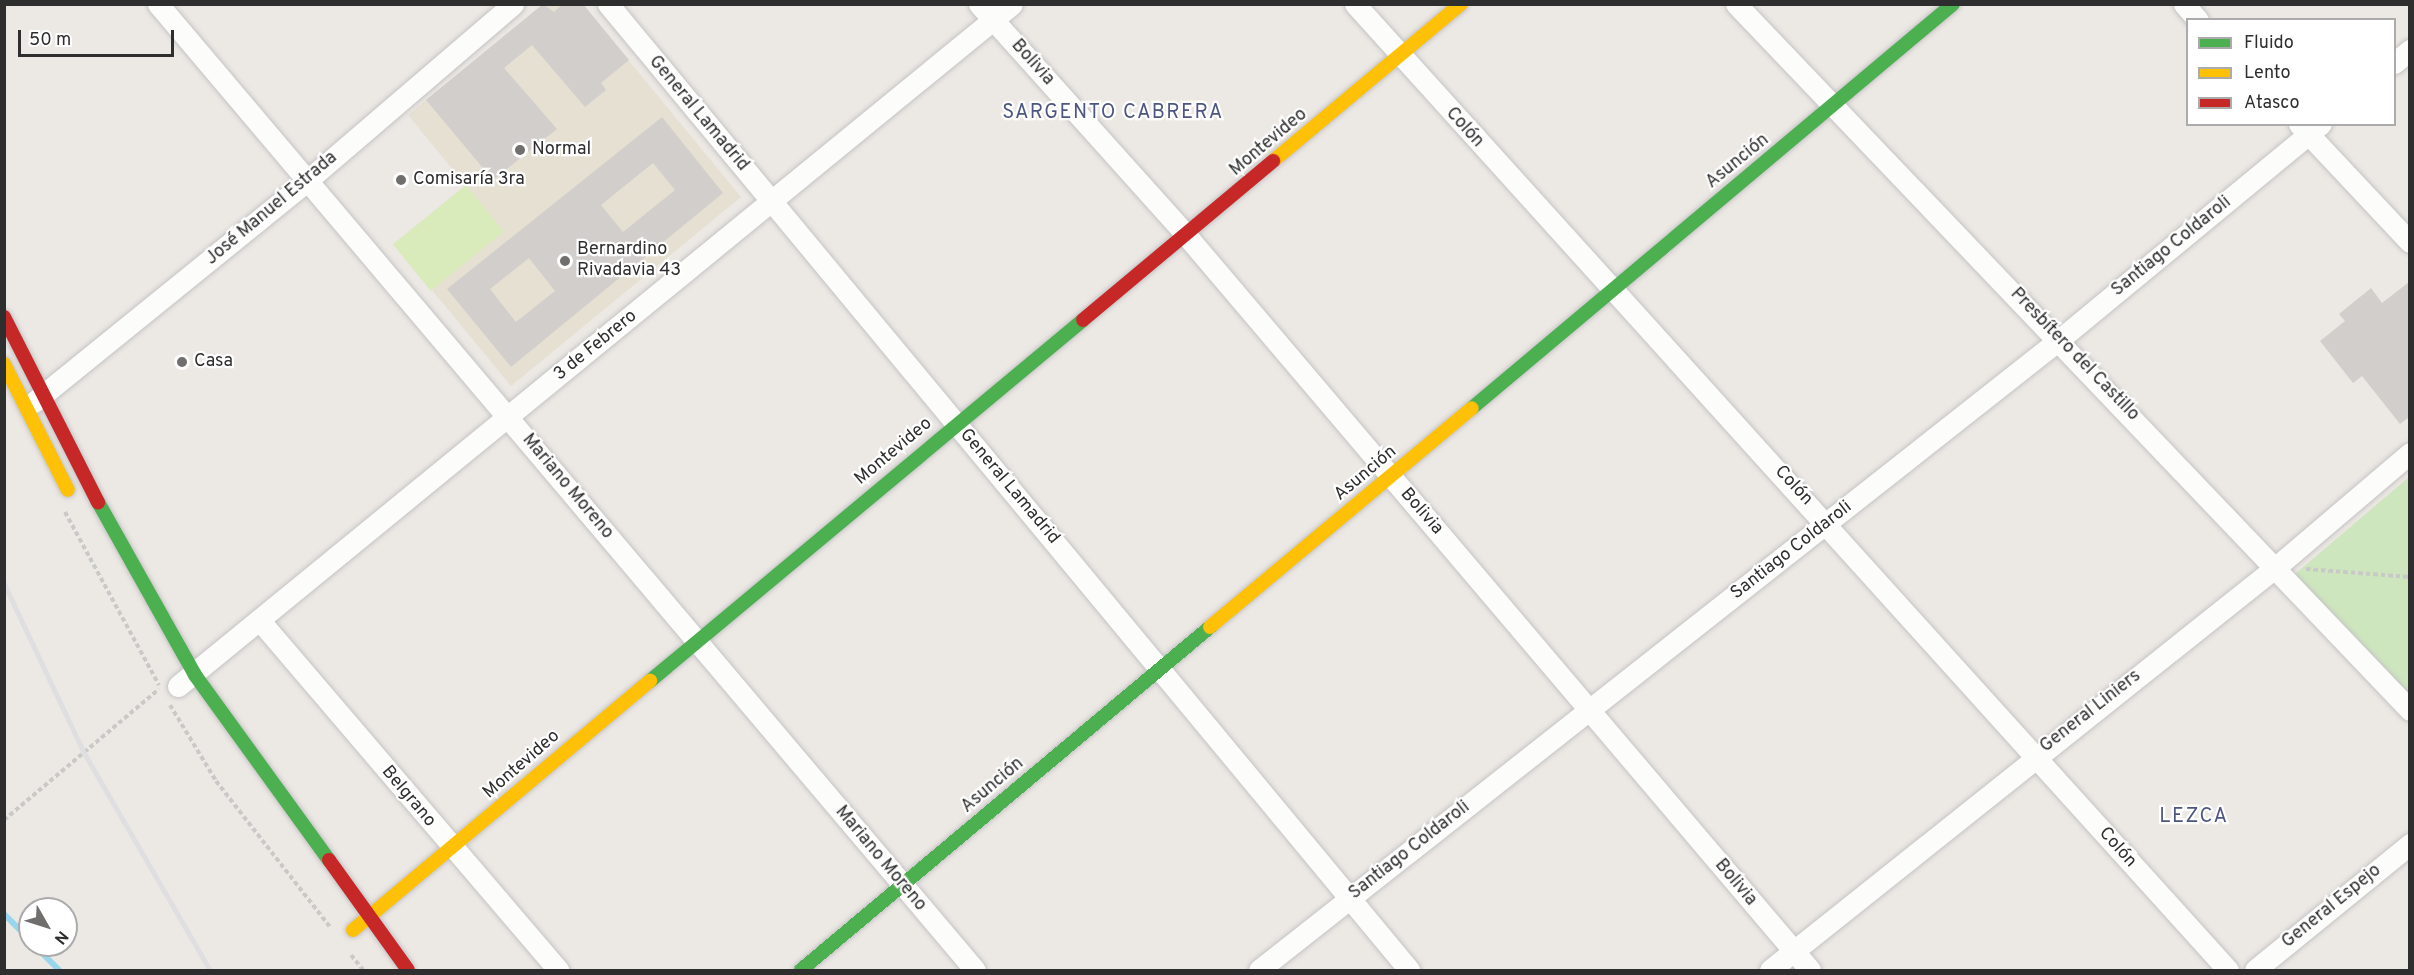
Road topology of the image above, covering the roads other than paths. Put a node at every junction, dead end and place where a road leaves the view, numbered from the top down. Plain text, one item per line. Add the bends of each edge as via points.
1 (158, 4) edge
2 (513, 4) edge
3 (608, 4) edge
4 (979, 4) edge
5 (1012, 4) edge
6 (1355, 4) edge
7 (1461, 4) edge
8 (1736, 4) edge
9 (1953, 4) edge
10 (2184, 4) edge
11 (2196, 18) edge
12 (993, 21) junction
13 (2409, 50) edge
14 (1399, 56) junction
15 (2396, 61) edge
16 (1834, 107) junction
17 (2310, 128) edge
18 (309, 179) junction
19 (772, 203) junction
20 (1186, 235) junction
21 (2409, 242) edge
22 (1610, 290) junction
23 (4, 317) edge
24 (2060, 339) junction
25 (4, 364) edge
26 (45, 398) junction
27 (24, 405) junction
28 (507, 417) junction
29 (956, 423) junction
30 (2409, 453) edge
31 (1390, 477) junction
32 (78, 509) dead end
33 (1828, 523) junction
34 (2276, 567) junction
35 (261, 622) junction
36 (696, 640) junction
37 (1161, 670) junction
38 (178, 684) junction
39 (2409, 710) edge
40 (1591, 711) junction
41 (2034, 757) junction
42 (2409, 844) edge
43 (452, 849) junction
44 (902, 886) junction
45 (1349, 899) junction
46 (368, 919) junction
47 (365, 946) dead end
48 (1794, 952) junction
49 (408, 970) edge
50 (558, 970) edge
51 (801, 970) edge
52 (975, 970) edge
53 (1259, 970) edge
54 (1409, 970) edge
55 (1770, 970) edge
56 (1810, 970) edge
57 (2228, 970) edge
58 (2255, 970) edge

1 - 18 street, Mariano Moreno
2 - 18 street, José Manuel Estrada
3 - 19 street, General Lamadrid
4 - 12 street, Bolivia
5 - 12 street, 3 de Febrero
6 - 14 street, Colón
7 - 14 street, Montevideo
8 - 16 street, Presbítero del Castillo
9 - 16 street, Asunción
10 - 11 street
12 - 19 street, 3 de Febrero
12 - 20 street, Bolivia
13 - 15 street
14 - 20 street, Montevideo
14 - 22 street, Colón
16 - 22 street, Asunción
16 - 24 street, Presbítero del Castillo
17 - 21 street
17 - 24 street, Santiago Coldaroli
18 - 26 street, José Manuel Estrada
18 - 28 street, Mariano Moreno
19 - 28 street, 3 de Febrero
19 - 29 street, General Lamadrid
20 - 29 street, Montevideo
20 - 31 street, Bolivia
22 - 31 street, Asunción
22 - 33 street, Colón
23 - 26 street
24 - 33 street, Santiago Coldaroli
24 - 34 street, Presbítero del Castillo
25 - 27 street
26 - 27 street, José Manuel Estrada
26 - 38 street via 126,559
27 - 32 street
28 - 35 street, 3 de Febrero
28 - 36 street, Mariano Moreno
29 - 36 street, Montevideo
29 - 37 street, General Lamadrid
30 - 34 street, General Liniers
31 - 37 street, Asunción
31 - 40 street, Bolivia
33 - 40 street, Santiago Coldaroli
33 - 41 street, Colón
34 - 39 street, Presbítero del Castillo
34 - 41 street, General Liniers
35 - 38 street, 3 de Febrero
35 - 43 street, Belgrano
36 - 43 street, Montevideo
36 - 44 street, Mariano Moreno
37 - 44 street, Asunción
37 - 45 street, General Lamadrid
38 - 46 street
40 - 45 street, Santiago Coldaroli
40 - 48 street, Bolivia
41 - 48 street, General Liniers
41 - 57 street, Colón
42 - 58 street, General Espejo
43 - 46 street, Montevideo
43 - 50 street, Belgrano
44 - 51 street, Asunción
44 - 52 street, Mariano Moreno
45 - 53 street, Santiago Coldaroli
45 - 54 street, General Lamadrid
46 - 47 street, Montevideo via 349,926
46 - 49 street
48 - 55 street, General Liniers
48 - 56 street, Bolivia

